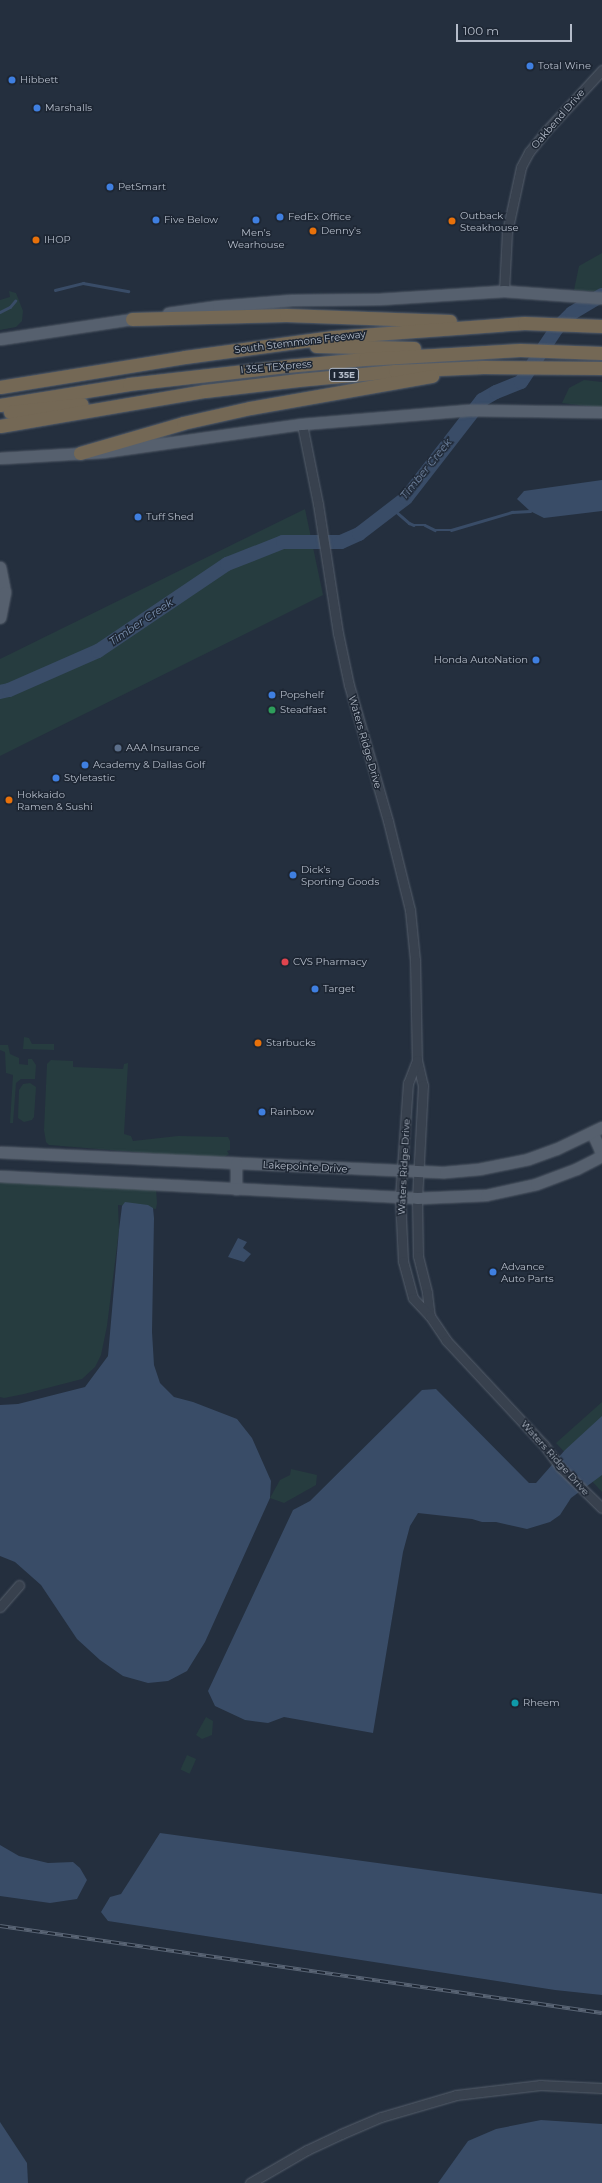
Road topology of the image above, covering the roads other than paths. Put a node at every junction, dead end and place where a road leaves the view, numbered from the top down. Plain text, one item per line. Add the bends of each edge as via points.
1 (602, 70) edge
2 (504, 291) junction
3 (602, 298) edge
4 (132, 319) junction
5 (524, 323) junction
6 (602, 326) edge
7 (0, 339) edge
8 (266, 345) junction
9 (520, 350) junction
10 (602, 353) edge
11 (483, 367) junction
12 (598, 368) edge
13 (0, 387) edge
14 (205, 391) junction
15 (0, 405) edge
16 (602, 412) edge
17 (0, 413) edge
18 (302, 424) junction
19 (0, 426) edge
20 (80, 453) junction
21 (0, 458) edge
22 (0, 567) edge
23 (0, 618) edge
24 (417, 1060) junction
25 (597, 1130) edge
26 (0, 1152) edge
27 (602, 1155) edge
28 (236, 1163) junction
29 (402, 1171) junction
30 (419, 1172) junction
31 (0, 1176) edge
32 (236, 1189) junction
33 (400, 1197) junction
34 (417, 1198) junction
35 (430, 1316) junction
36 (599, 1505) edge
37 (19, 1585) dead end
38 (0, 1607) edge
39 (602, 2088) edge
40 (250, 2183) edge

1 - 2 street, Oakbend Drive via 546,131 521,167 507,232
2 - 3 main road
2 - 4 main road via 379,299 270,302 218,306
4 - 5 highway via 286,315
4 - 7 main road
5 - 6 highway, South Stemmons Freeway
5 - 8 highway, South Stemmons Freeway via 393,332
8 - 9 highway
8 - 13 highway, South Stemmons Freeway
9 - 10 highway, I 35E TEXpress
9 - 15 highway, I 35E TEXpress via 364,359 211,373
11 - 12 highway, I 35E
11 - 14 highway, I 35E via 350,375
11 - 20 highway via 250,408 183,423
14 - 17 highway
14 - 19 highway, I 35E
16 - 18 main road via 468,410
18 - 20 main road
18 - 24 street, Waters Ridge Drive via 318,504 338,633 352,697 388,821 410,910 415,960
20 - 21 main road
22 - 23 main road via 5,592
24 - 29 street, Waters Ridge Drive via 408,1083
24 - 30 street, Waters Ridge Drive via 423,1085
25 - 27 main road
25 - 30 main road, Lakepointe Drive via 556,1149 505,1164 452,1172
26 - 28 main road, Lakepointe Drive
27 - 34 main road via 576,1170 536,1184 486,1194
28 - 29 main road, Lakepointe Drive
28 - 32 main road
29 - 30 main road, Lakepointe Drive
29 - 33 street, Waters Ridge Drive
30 - 34 street, Waters Ridge Drive
31 - 32 main road
32 - 33 main road
33 - 34 main road
33 - 35 street, Waters Ridge Drive via 403,1261 413,1298
34 - 35 street, Waters Ridge Drive via 418,1256
35 - 36 street, Waters Ridge Drive via 446,1340 544,1445 561,1468
37 - 38 street
39 - 40 street via 540,2085 456,2095 381,2117 341,2134 307,2150

